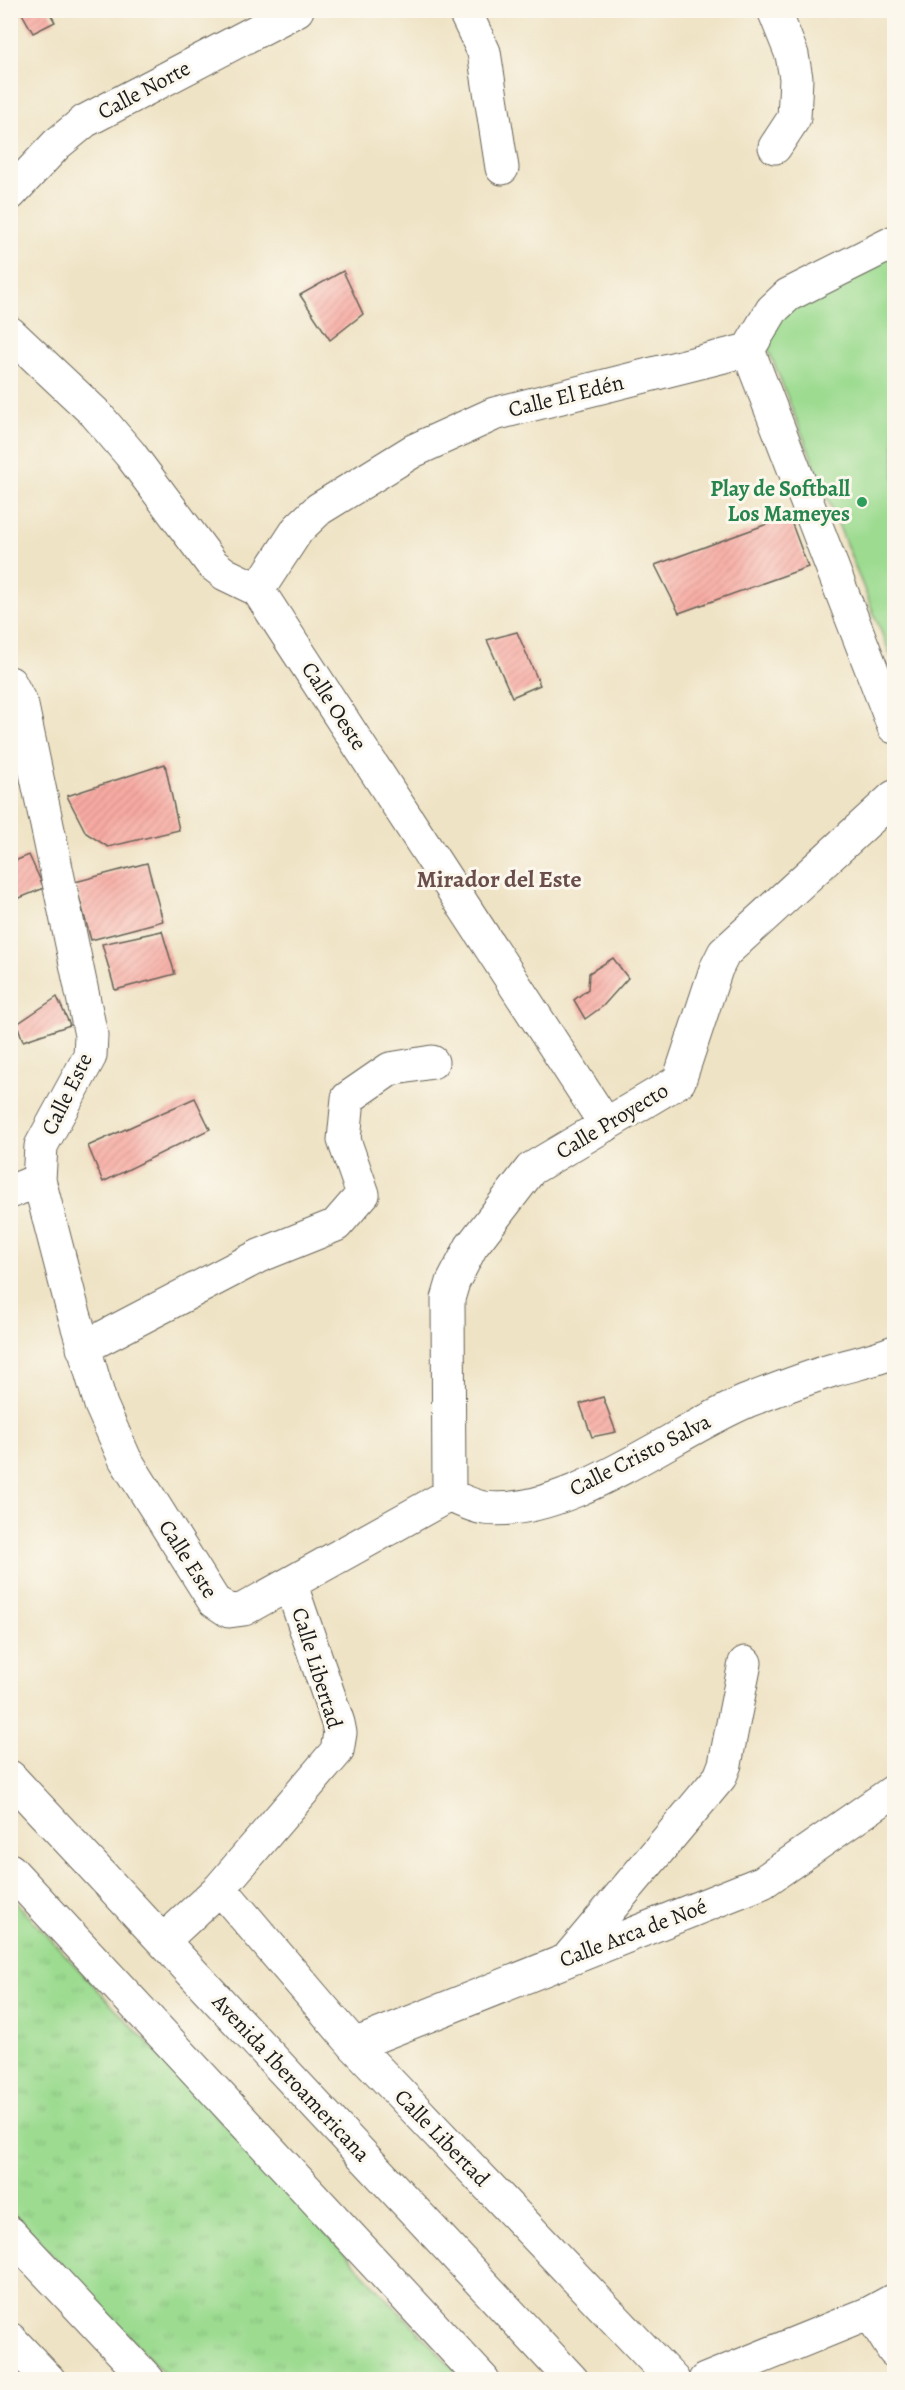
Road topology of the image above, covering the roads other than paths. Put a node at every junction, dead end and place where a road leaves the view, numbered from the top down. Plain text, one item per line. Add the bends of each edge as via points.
1 (297, 10) edge
2 (464, 10) edge
3 (774, 10) edge
4 (776, 147) dead end
5 (502, 168) dead end
6 (10, 194) edge
7 (894, 242) edge
8 (10, 333) edge
9 (748, 350) junction
10 (258, 590) junction
11 (10, 683) edge
12 (894, 727) edge
13 (894, 797) edge
14 (432, 1062) dead end
15 (606, 1125) junction
16 (25, 1186) edge
17 (83, 1348) junction
18 (894, 1352) edge
19 (450, 1495) junction
20 (291, 1585) junction
21 (745, 1663) dead end
22 (10, 1777) edge
23 (894, 1791) edge
24 (10, 1870) edge
25 (220, 1888) junction
26 (163, 1941) junction
27 (569, 1957) junction
28 (354, 2045) junction
29 (10, 2233) edge
30 (882, 2306) edge
31 (10, 2339) edge
32 (894, 2350) edge
33 (48, 2379) edge
34 (148, 2379) edge
35 (483, 2379) edge
36 (572, 2379) edge
37 (673, 2379) edge
38 (705, 2379) edge

1 - 6 street, Calle Norte via 84,121
2 - 5 street via 484,52
3 - 4 street via 796,78 794,118
7 - 9 street via 788,295 772,310
8 - 10 street via 109,430 212,564
9 - 10 street, Calle El Edén via 494,414 413,451 319,509 298,530
9 - 12 street
10 - 15 street, Calle Oeste
11 - 16 street, Calle Este via 22,706 91,1035 90,1056 41,1146
13 - 15 street, Calle Proyecto via 724,953 679,1081
14 - 17 street via 390,1069 348,1098 344,1140 363,1194 336,1226 260,1256
15 - 19 street, Calle Proyecto via 531,1169 471,1247 453,1282 448,1299
16 - 17 street, Calle Este
17 - 20 street, Calle Este via 108,1424 125,1459 214,1600 229,1611 244,1609
18 - 19 street, Calle Cristo Salva via 814,1376 742,1404 600,1480 560,1496 495,1509
19 - 20 street
20 - 25 street, Calle Libertad via 338,1723 337,1751
21 - 27 street via 722,1772
22 - 26 street, Avenida Iberoamericana
23 - 27 street, Calle Arca de Noé via 763,1882
24 - 35 street
25 - 26 street, Calle Libertad
25 - 28 street, Calle Libertad
26 - 36 street, Avenida Iberoamericana
27 - 28 street, Calle Arca de Noé
28 - 37 street, Calle Libertad
29 - 34 street
30 - 32 street
30 - 38 street
31 - 33 street

